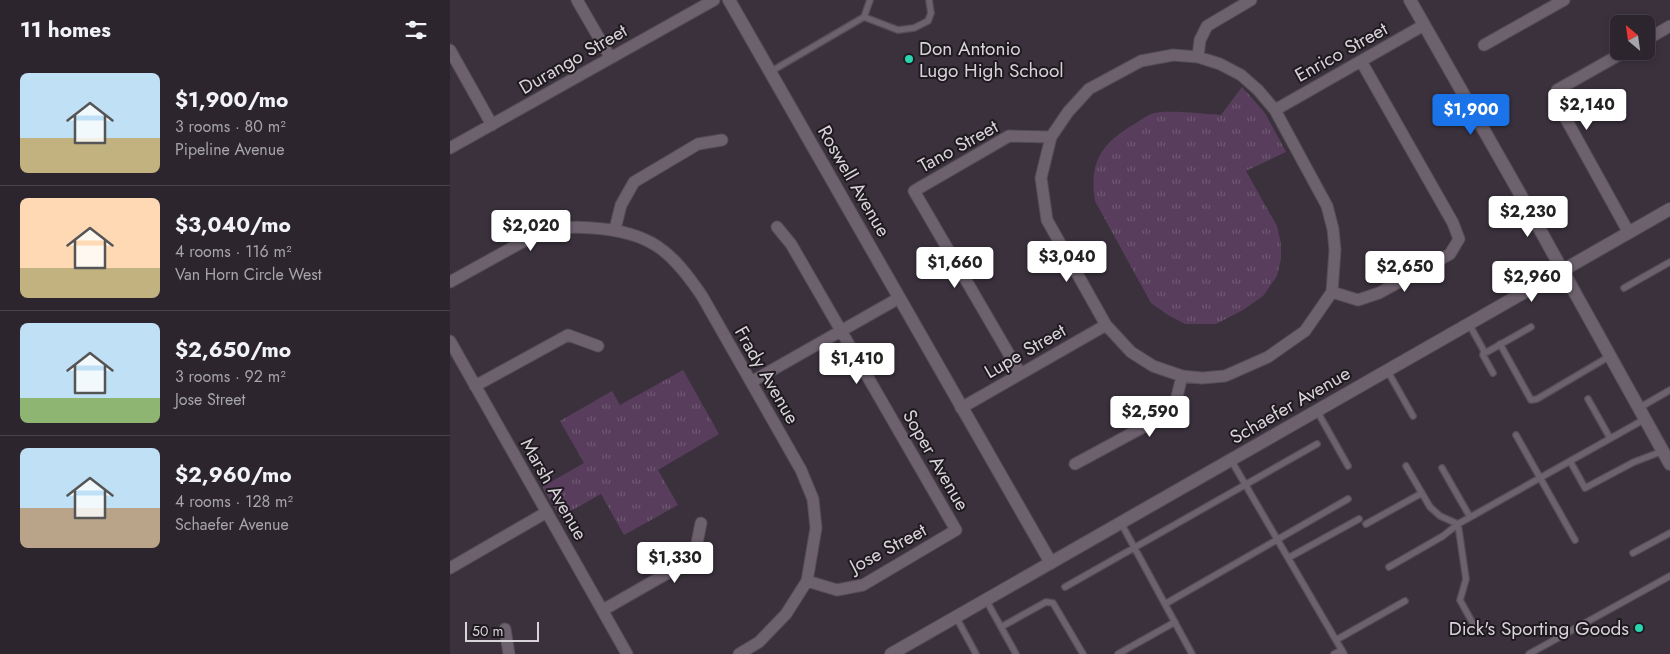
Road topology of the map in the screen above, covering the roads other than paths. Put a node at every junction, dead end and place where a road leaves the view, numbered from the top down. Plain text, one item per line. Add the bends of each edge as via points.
1 (577, 0) edge
2 (714, 0) edge
3 (729, 0) edge
4 (870, 0) edge
5 (929, 0) edge
6 (1252, 0) edge
7 (1410, 0) edge
8 (1564, 0) edge
9 (864, 16) junction
10 (1424, 25) junction
11 (1670, 26) edge
12 (1655, 35) edge
13 (1484, 45) dead end
14 (450, 50) edge
15 (610, 57) junction
16 (1198, 57) junction
17 (1610, 60) edge
18 (1360, 61) junction
19 (770, 72) junction
20 (1274, 110) junction
21 (492, 125) junction
22 (1051, 137) junction
23 (722, 140) dead end
24 (450, 148) edge
25 (1670, 210) edge
26 (777, 228) dead end
27 (615, 229) junction
28 (1629, 233) junction
29 (1670, 262) edge
30 (1562, 271) junction
31 (450, 282) edge
32 (1624, 288) dead end
33 (1332, 292) junction
34 (899, 298) junction
35 (1469, 324) junction
36 (1106, 325) junction
37 (1531, 326) dead end
38 (841, 331) junction
39 (450, 341) edge
40 (1500, 344) junction
41 (598, 346) dead end
42 (1484, 351) junction
43 (1610, 356) junction
44 (1387, 370) junction
45 (1493, 372) dead end
46 (1020, 373) junction
47 (1182, 376) junction
48 (751, 382) junction
49 (475, 386) junction
50 (1670, 390) edge
51 (1588, 399) dead end
52 (961, 408) junction
53 (1317, 410) junction
54 (1642, 413) junction
55 (1413, 416) dead end
56 (1516, 435) dead end
57 (1610, 438) junction
58 (1317, 444) dead end
59 (1663, 451) junction
60 (1231, 460) junction
61 (1570, 461) junction
62 (1075, 464) dead end
63 (1670, 464) edge
64 (1348, 466) dead end
65 (1406, 466) dead end
66 (1442, 468) dead end
67 (1540, 478) junction
68 (1245, 484) junction
69 (1422, 493) junction
70 (1348, 499) dead end
71 (547, 512) junction
72 (1470, 517) junction
73 (1359, 519) dead end
74 (701, 523) dead end
75 (1120, 523) junction
76 (1366, 524) dead end
77 (1458, 524) junction
78 (956, 530) joint
79 (1670, 533) edge
80 (1277, 539) junction
81 (1575, 540) dead end
82 (1134, 547) junction
83 (1633, 553) dead end
84 (1288, 558) junction
85 (1051, 563) junction
86 (1389, 567) dead end
87 (450, 568) edge
88 (1670, 576) edge
89 (807, 581) junction
90 (1065, 587) dead end
91 (986, 600) junction
92 (1405, 601) dead end
93 (1165, 604) junction
94 (603, 610) junction
95 (956, 617) junction
96 (1175, 622) junction
97 (1001, 627) junction
98 (505, 629) dead end
99 (1478, 632) dead end
100 (1336, 640) junction
101 (1343, 652) edge
102 (509, 654) edge
103 (627, 654) edge
104 (738, 654) edge
105 (891, 654) edge
106 (975, 654) edge
107 (1016, 654) edge
108 (1082, 654) edge
109 (1118, 654) edge
110 (1192, 654) edge
111 (1334, 654) edge
112 (1529, 654) edge

1 - 15 street
2 - 15 street, Durango Street
3 - 19 main road, Roswell Avenue
4 - 9 lane
5 - 9 lane via 931,13 928,21 907,30 898,30
6 - 16 street via 1207,26 1200,40
7 - 10 main road
8 - 13 street
9 - 19 lane
10 - 18 street, Enrico Street
10 - 30 main road
11 - 12 street
14 - 21 street
15 - 21 street, Durango Street
16 - 20 street via 1241,75
16 - 22 street via 1173,55 1141,61 1089,90
17 - 28 street via 1558,90 1555,98
18 - 20 street, Enrico Street
18 - 33 street via 1453,223 1458,239 1450,254 1379,293 1358,300
19 - 34 main road, Roswell Avenue
20 - 33 street via 1327,206 1335,250
21 - 24 street, Durango Street
22 - 36 street via 1041,178 1047,220
22 - 46 street, Tano Street via 1009,136 914,191
23 - 27 street via 698,144 634,182 621,205
25 - 28 main road, Schaefer Avenue
26 - 38 street, Soper Avenue via 791,244
27 - 31 street, Frady Avenue via 571,226 550,229
27 - 48 street, Frady Avenue via 642,237 665,251 686,273
28 - 30 main road, Schaefer Avenue
29 - 32 lane
30 - 35 main road, Schaefer Avenue
30 - 43 main road
33 - 47 street via 1305,331 1268,357 1225,376
34 - 38 street
34 - 52 main road, Roswell Avenue
35 - 42 lane
35 - 44 main road, Schaefer Avenue
36 - 46 street, Lupe Street
36 - 47 street via 1131,352 1153,366
37 - 40 lane
38 - 48 street
38 - 78 street, Soper Avenue
39 - 49 street, Marsh Avenue
40 - 42 lane
40 - 43 lane via 1531,400
41 - 49 street via 568,335
42 - 45 lane
43 - 54 main road
44 - 53 main road, Schaefer Avenue
44 - 55 lane
46 - 52 street, Lupe Street
47 - 62 street via 1175,405 1149,424
48 - 89 street, Frady Avenue via 801,470 812,499 816,528
49 - 71 street, Marsh Avenue
50 - 54 lane
51 - 57 lane
52 - 85 main road, Roswell Avenue
53 - 60 main road, Schaefer Avenue
53 - 64 lane
54 - 57 lane
54 - 59 main road
56 - 67 lane
57 - 61 lane
58 - 68 lane
59 - 61 lane via 1585,488
59 - 63 main road
60 - 68 lane
60 - 75 main road, Schaefer Avenue
61 - 67 lane
65 - 69 lane
66 - 72 lane
67 - 72 lane
67 - 81 lane
68 - 80 lane
68 - 82 lane
69 - 76 lane
69 - 77 lane via 1440,516
70 - 80 lane
71 - 87 street
71 - 94 street, Marsh Avenue
72 - 77 lane
73 - 84 lane
74 - 94 street via 694,558
75 - 82 lane
75 - 85 main road, Schaefer Avenue
77 - 86 lane
77 - 99 lane via 1466,579 1460,600
78 - 89 street, Jose Street via 863,585 837,590
79 - 83 lane
80 - 84 lane
80 - 93 lane
82 - 90 lane
82 - 93 lane
84 - 100 lane
85 - 91 main road, Schaefer Avenue
88 - 112 lane
89 - 104 street via 786,614 759,642
91 - 95 main road, Schaefer Avenue
91 - 97 lane
92 - 100 lane
93 - 96 lane
94 - 103 street, Marsh Avenue
95 - 105 main road, Schaefer Avenue
95 - 106 lane
96 - 109 lane
96 - 110 lane
97 - 107 lane
97 - 108 lane via 1050,602
98 - 102 street
100 - 101 lane
101 - 111 lane

